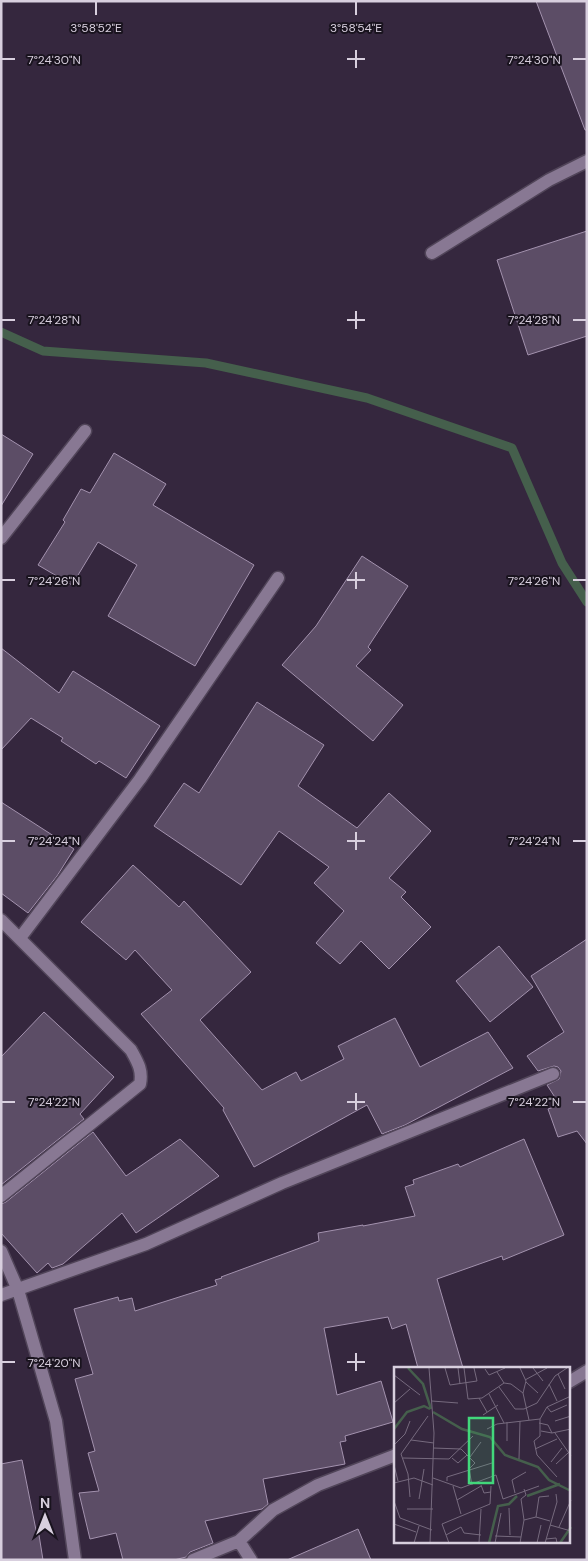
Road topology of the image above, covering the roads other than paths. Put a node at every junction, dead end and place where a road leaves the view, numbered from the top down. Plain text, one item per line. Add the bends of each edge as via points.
1 (587, 161) edge
2 (432, 253) dead end
3 (85, 431) dead end
4 (1, 538) edge
5 (278, 578) dead end
6 (1, 920) edge
7 (20, 938) junction
8 (554, 1074) dead end
9 (1, 1196) edge
10 (1, 1251) edge
11 (18, 1290) junction
12 (1, 1295) edge
13 (587, 1371) edge
14 (570, 1381) edge
15 (394, 1456) edge
16 (239, 1541) junction
17 (75, 1560) edge
18 (193, 1560) edge
19 (251, 1560) edge

1 - 2 street via 549,180
3 - 4 street
5 - 7 street via 140,779
6 - 7 street
7 - 9 street via 131,1050 141,1075 140,1084
8 - 11 street via 282,1183 146,1244
10 - 11 street
11 - 12 street
11 - 17 street via 56,1421
13 - 14 street
15 - 16 street via 318,1485 274,1510
16 - 18 street
16 - 19 street

